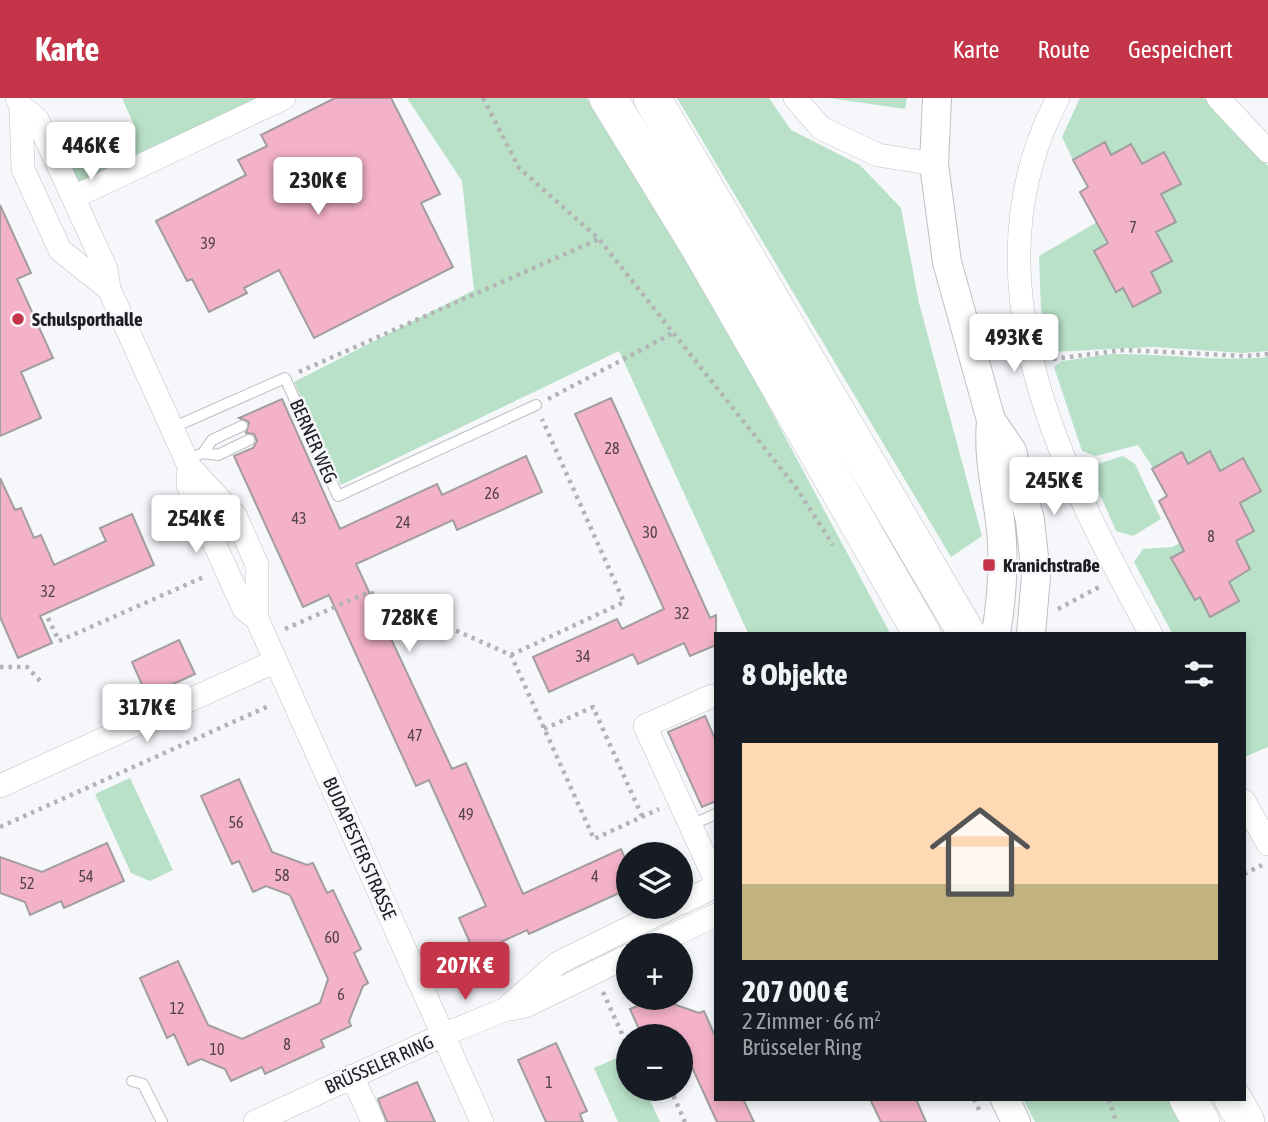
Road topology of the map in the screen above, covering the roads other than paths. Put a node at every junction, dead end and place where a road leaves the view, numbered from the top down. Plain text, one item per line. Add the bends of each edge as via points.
1 (284, 98) edge
2 (608, 98) edge
3 (652, 98) edge
4 (794, 98) edge
5 (937, 98) edge
6 (1058, 98) edge
7 (1218, 98) edge
8 (19, 102) edge
9 (1268, 151) edge
10 (934, 164) junction
11 (74, 197) junction
12 (109, 289) junction
13 (536, 405) road end
14 (991, 419) junction
15 (243, 426) dead end
16 (172, 428) junction
17 (249, 440) dead end
18 (193, 460) junction
19 (1033, 622) edge
20 (261, 628) junction
21 (975, 631) edge
22 (921, 632) edge
23 (1150, 632) edge
24 (276, 661) junction
25 (714, 700) edge
26 (0, 786) edge
27 (1246, 805) edge
28 (714, 815) edge
29 (691, 825) junction
30 (1268, 844) edge
31 (714, 879) edge
32 (714, 885) edge
33 (693, 896) edge
34 (714, 916) edge
35 (647, 919) edge
36 (678, 933) edge
37 (616, 962) edge
38 (504, 1010) junction
39 (443, 1035) junction
40 (352, 1076) junction
41 (132, 1082) dead end
42 (1006, 1101) edge
43 (1189, 1101) edge
44 (1234, 1101) edge
45 (162, 1122) edge
46 (254, 1122) edge
47 (373, 1122) edge
48 (482, 1122) edge
49 (1016, 1122) edge
50 (1201, 1122) edge
51 (1246, 1122) edge

1 - 11 street
2 - 22 highway
3 - 21 highway
4 - 10 street via 821,128 833,134 878,155
5 - 10 street
6 - 23 street via 1033,155 1020,226 1022,320 1071,478
7 - 9 street
8 - 11 street, BUDAPESTER STRASSE via 37,119
8 - 12 street, BUDAPESTER STRASSE via 23,169 60,250
10 - 14 street via 947,262
11 - 12 street, BUDAPESTER STRASSE via 106,270
12 - 16 street, BUDAPESTER STRASSE
13 - 16 lane, BERNER WEG via 338,496 285,378
14 - 19 street via 1012,450 1030,520 1036,576
14 - 21 street via 988,456 1001,523 1002,580
15 - 18 lane via 212,440
16 - 18 street, BUDAPESTER STRASSE
17 - 18 lane via 218,455
18 - 20 street, BUDAPESTER STRASSE via 236,517 257,565
18 - 20 street, BUDAPESTER STRASSE via 188,485 244,609
20 - 24 street, BUDAPESTER STRASSE
24 - 26 street
24 - 39 street, BUDAPESTER STRASSE
25 - 29 street via 645,726
27 - 30 street
28 - 29 lane
29 - 31 street
32 - 33 street
34 - 36 street
35 - 38 street, BRÜSSELER RING via 558,962
37 - 38 street, BRÜSSELER RING via 526,1006
38 - 39 street, BRÜSSELER RING
39 - 40 street, BRÜSSELER RING
39 - 48 street, BUDAPESTER STRASSE
40 - 46 street, BRÜSSELER RING
40 - 47 street
41 - 45 lane via 143,1084
42 - 49 street
43 - 50 highway
44 - 51 highway

